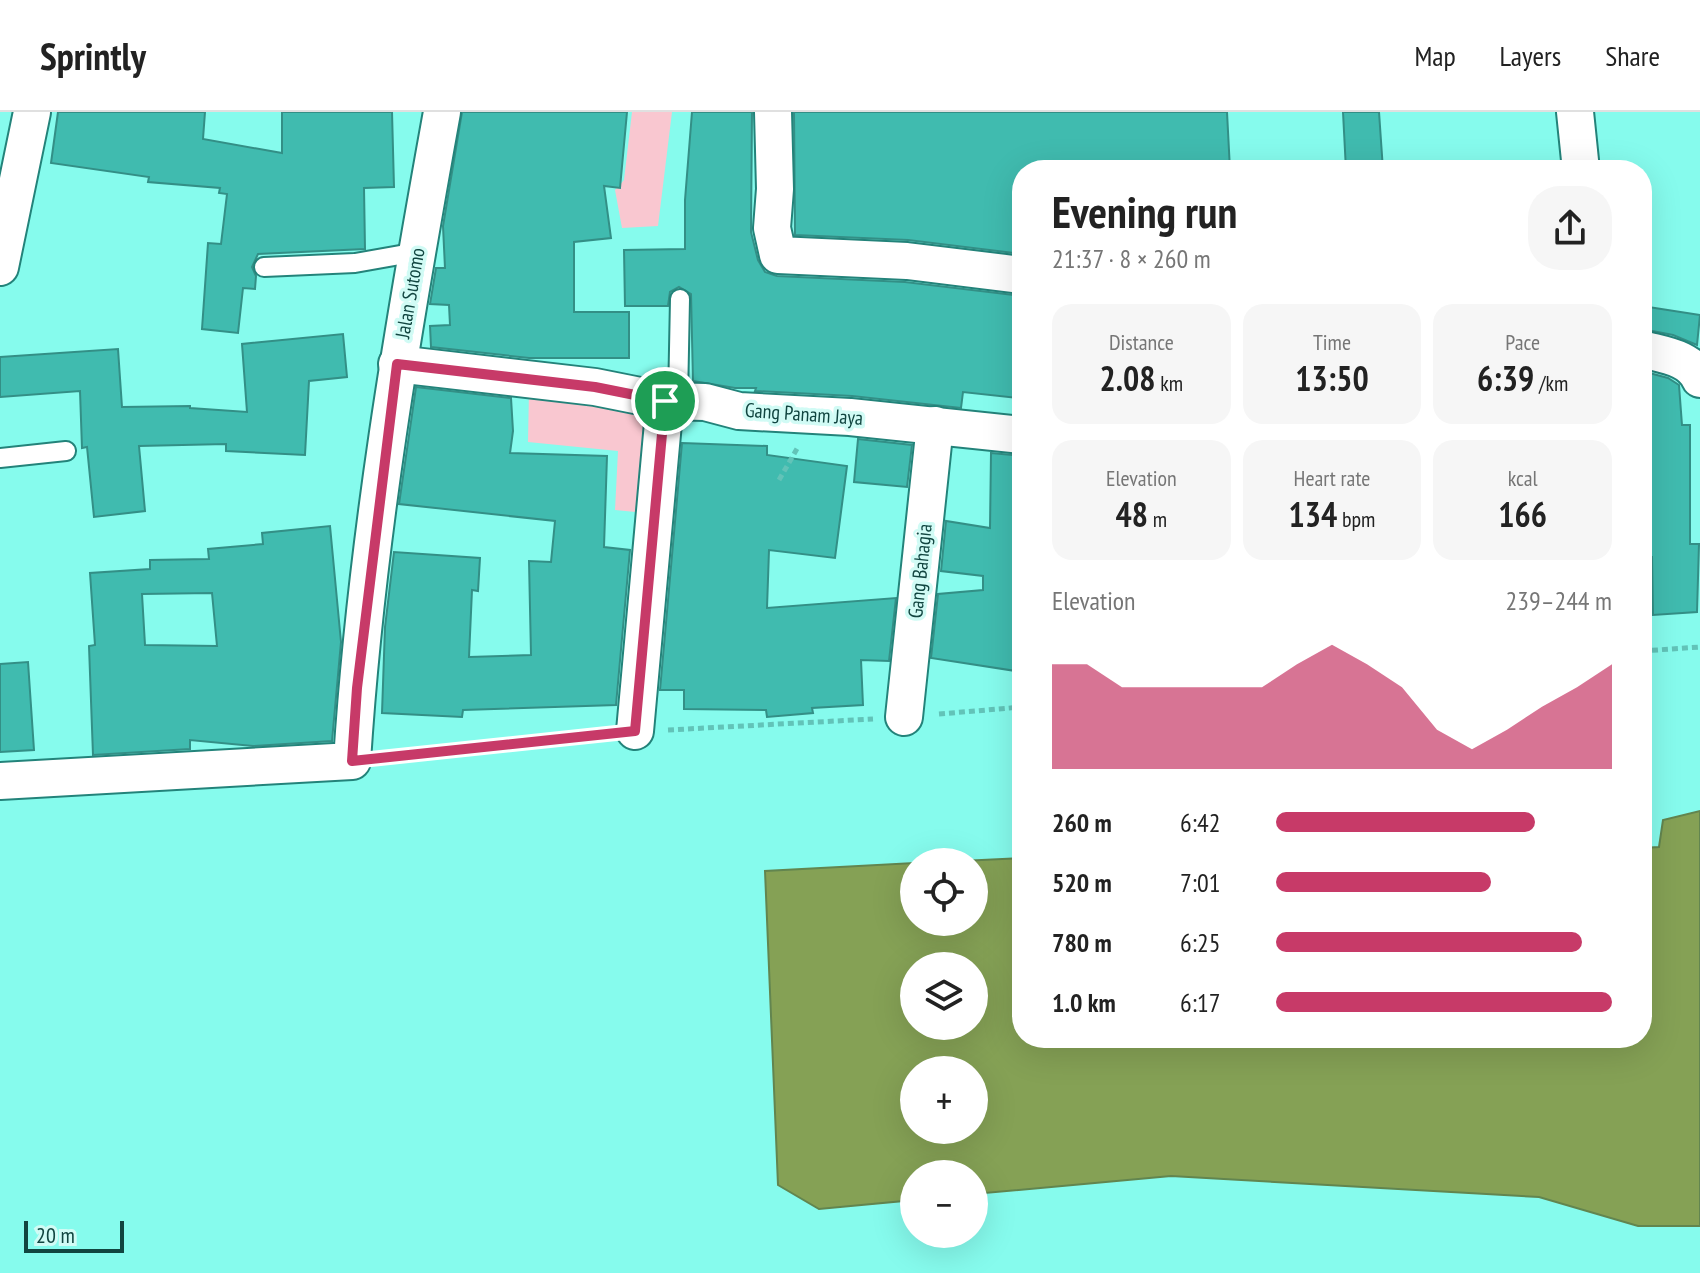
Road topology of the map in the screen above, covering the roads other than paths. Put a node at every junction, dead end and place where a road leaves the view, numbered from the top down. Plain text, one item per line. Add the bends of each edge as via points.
1 (32, 112) edge
2 (442, 112) edge
3 (773, 112) edge
4 (1575, 112) edge
5 (1580, 160) edge
6 (417, 252) junction
7 (0, 267) edge
8 (264, 267) dead end
9 (1012, 274) edge
10 (680, 299) dead end
11 (1652, 352) edge
12 (397, 364) junction
13 (1700, 379) edge
14 (672, 400) junction
15 (935, 425) junction
16 (1012, 434) edge
17 (66, 451) dead end
18 (0, 458) edge
19 (904, 717) road end
20 (635, 731) road end
21 (0, 781) edge

1 - 7 street
2 - 6 street, Jalan Sutomo
3 - 9 street via 772,228 778,255 907,261
4 - 5 street
6 - 8 lane via 355,263
6 - 12 street, Jalan Sutomo
10 - 14 lane
11 - 13 street via 1683,361
12 - 14 street, Gang Panam Jaya
12 - 21 street, Jalan Sutomo via 352,761
14 - 15 street, Gang Panam Jaya via 739,411
14 - 20 street
15 - 16 street, Gang Panam Jaya
15 - 19 street, Gang Bahagia
17 - 18 lane

